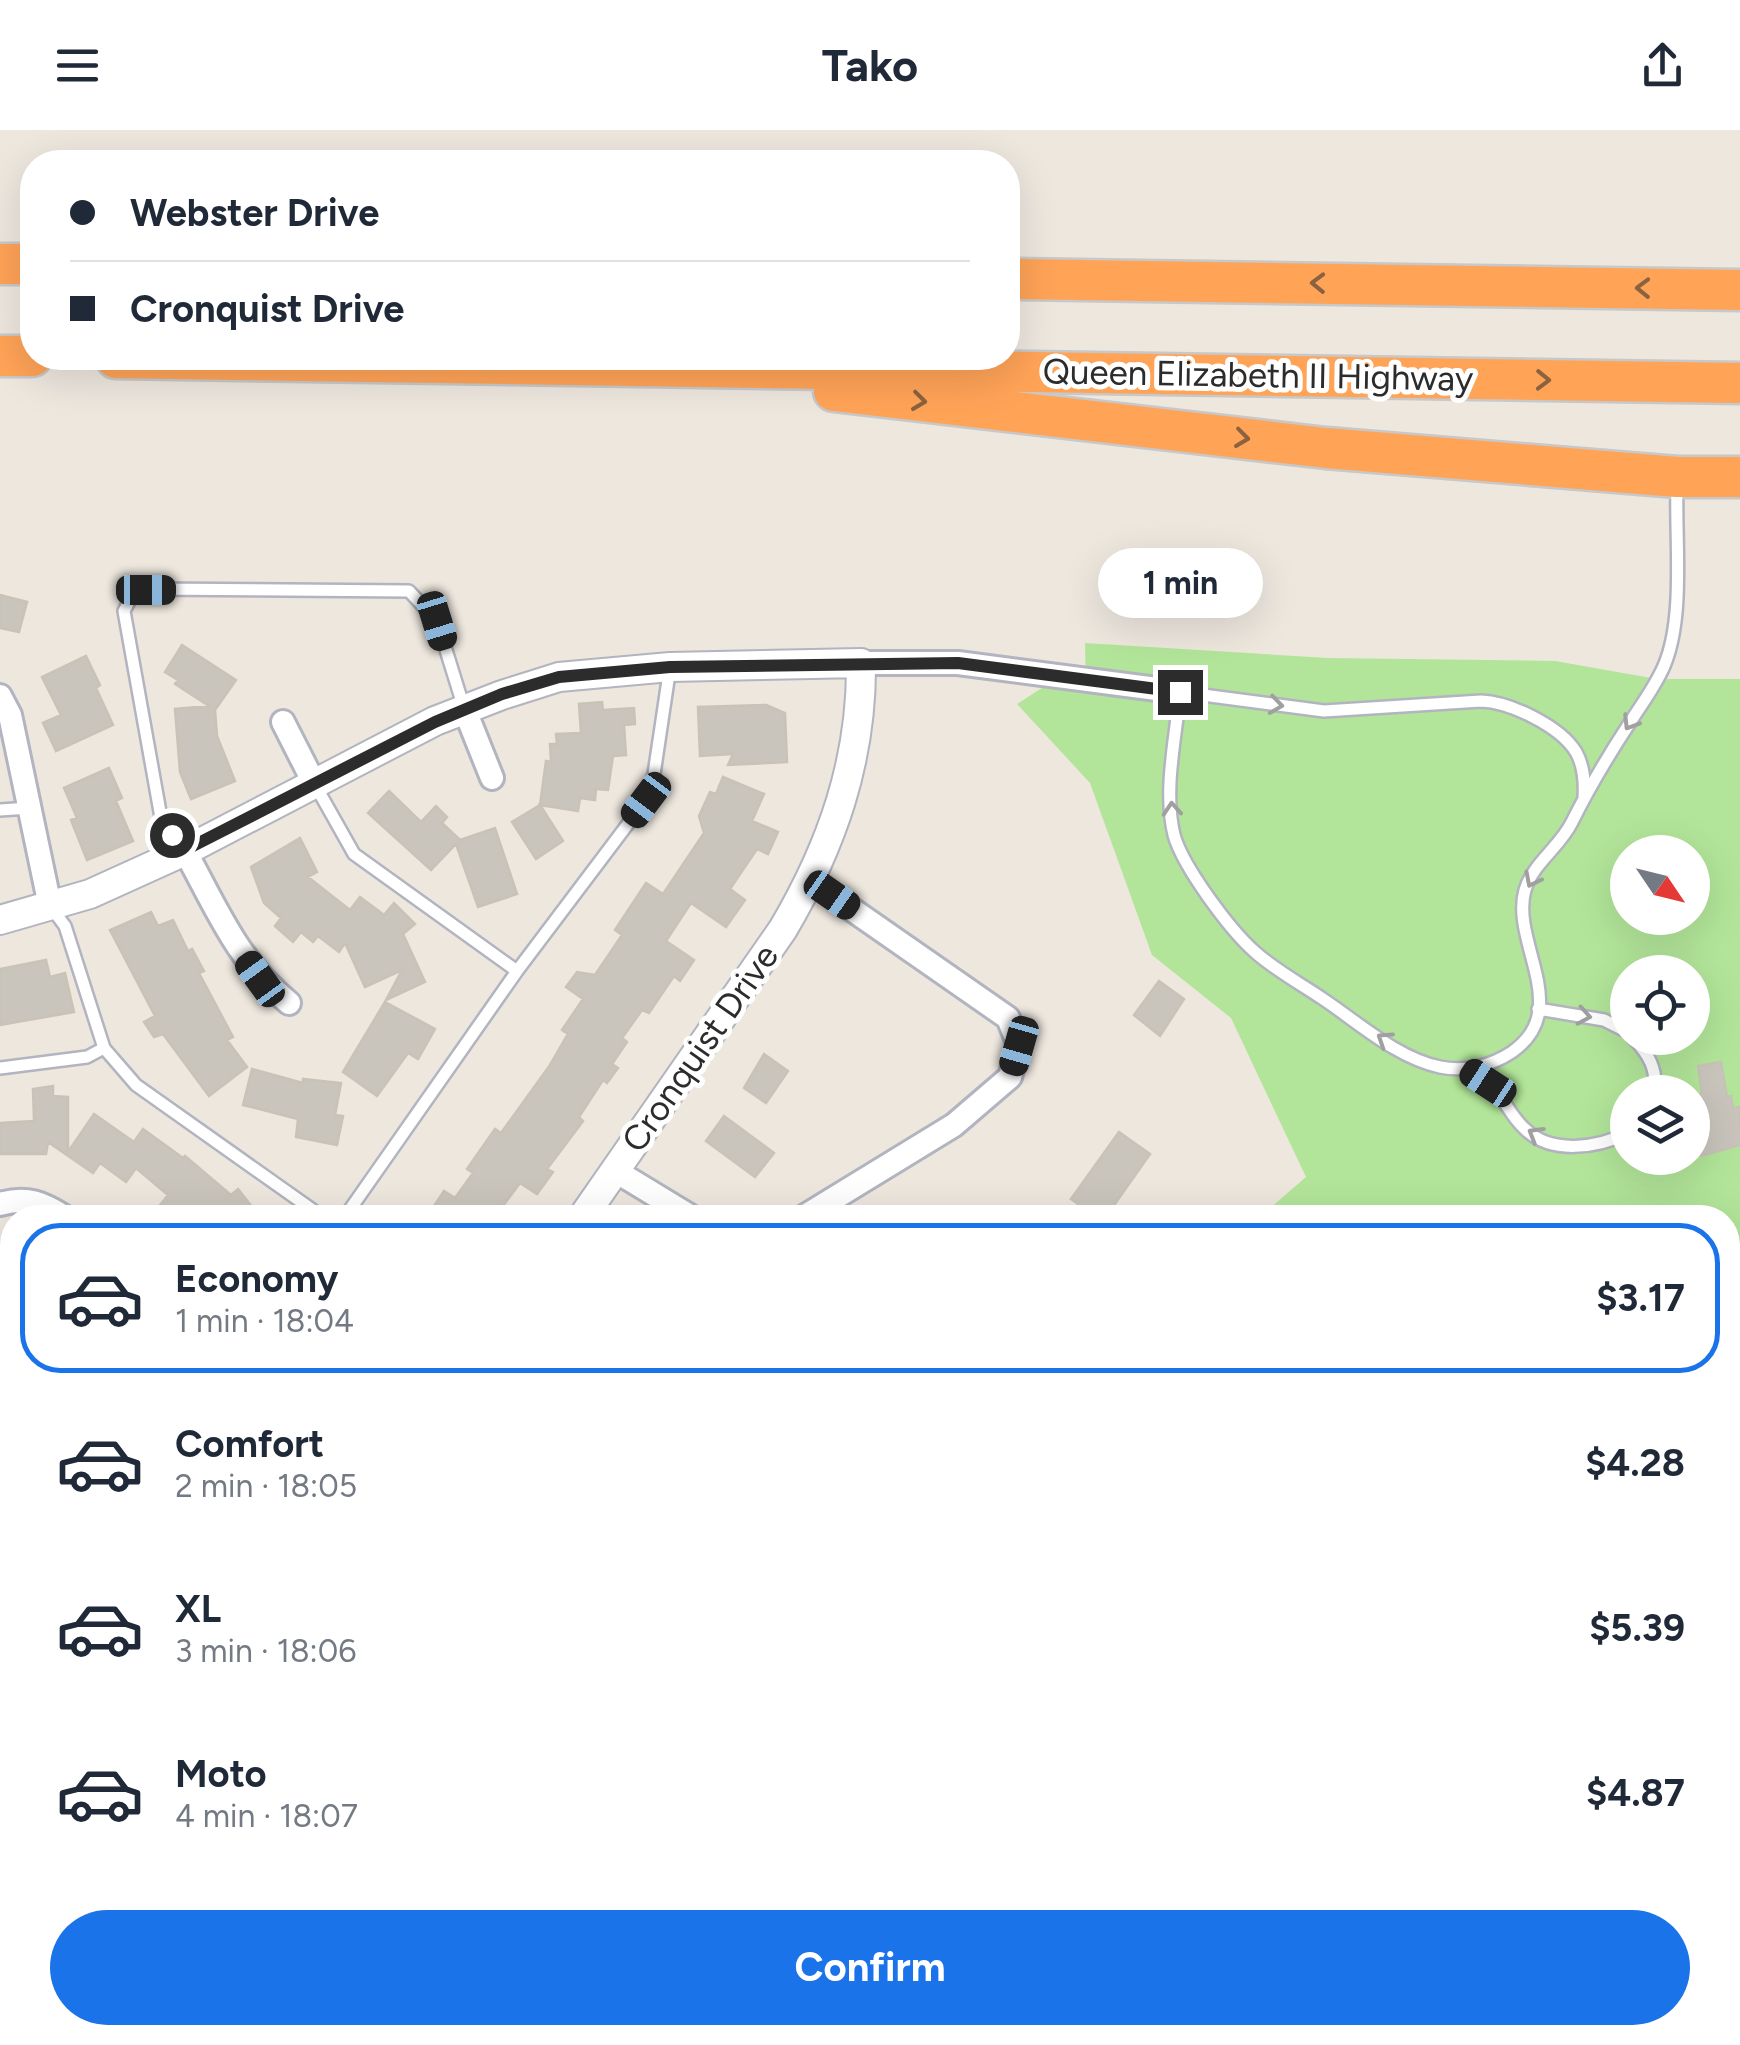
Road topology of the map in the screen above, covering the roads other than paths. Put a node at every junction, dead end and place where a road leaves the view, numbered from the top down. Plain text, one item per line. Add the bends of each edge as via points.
1 (1020, 279) edge
2 (1740, 290) edge
3 (657, 370) edge
4 (927, 370) edge
5 (1740, 383) edge
6 (1677, 477) junction
7 (1740, 477) edge
8 (861, 663) junction
9 (670, 667) junction
10 (1180, 692) junction
11 (0, 696) edge
12 (464, 708) junction
13 (283, 722) dead end
14 (492, 778) dead end
15 (314, 783) junction
16 (1584, 798) junction
17 (28, 808) junction
18 (0, 810) edge
19 (185, 850) junction
20 (812, 880) junction
21 (50, 906) junction
22 (0, 920) edge
23 (518, 971) junction
24 (289, 1003) dead end
25 (1538, 1009) junction
26 (1610, 1023) edge
27 (104, 1048) junction
28 (0, 1068) edge
29 (1464, 1068) junction
30 (1610, 1140) edge
31 (614, 1170) junction
32 (0, 1204) edge
33 (41, 1205) edge
34 (306, 1205) edge
35 (353, 1205) edge
36 (591, 1205) edge
37 (672, 1205) edge
38 (823, 1205) edge

2 -> 1 highway
3 -> 6 highway via 1326,448
4 -> 5 highway, Queen Elizabeth II Highway
6 - 7 highway
6 -> 16 lane via 1670,646 1657,680
8 - 9 street
8 - 10 street via 974,664
8 - 20 street, Cronquist Drive via 851,769
9 - 12 street via 559,677
9 - 23 lane via 646,800
10 -> 16 lane via 1324,711 1504,704 1570,744 1582,768
29 -> 10 lane via 1404,1052 1260,956 1192,872 1174,835 1170,805
11 - 17 street via 10,715
12 - 14 street
12 - 15 street
12 - 19 lane via 437,621 409,591 146,590 132,596 124,610 162,824
13 - 15 street
15 - 19 street
15 - 23 lane via 354,854
16 -> 25 lane via 1524,892
17 - 18 lane
17 - 21 street
19 - 21 street
19 - 24 street via 238,950
20 - 31 street, Cronquist Drive
20 - 38 street via 1008,1018 1019,1046 1010,1077 954,1125
21 - 22 street
21 - 27 lane via 65,926
23 - 35 lane
25 -> 26 lane
25 - 29 lane via 1519,1046 1484,1066
27 - 28 lane via 87,1057
27 - 34 lane via 136,1085
30 -> 29 lane via 1584,1146 1541,1141
31 - 36 street, Cronquist Drive
31 - 37 street
32 - 33 street

